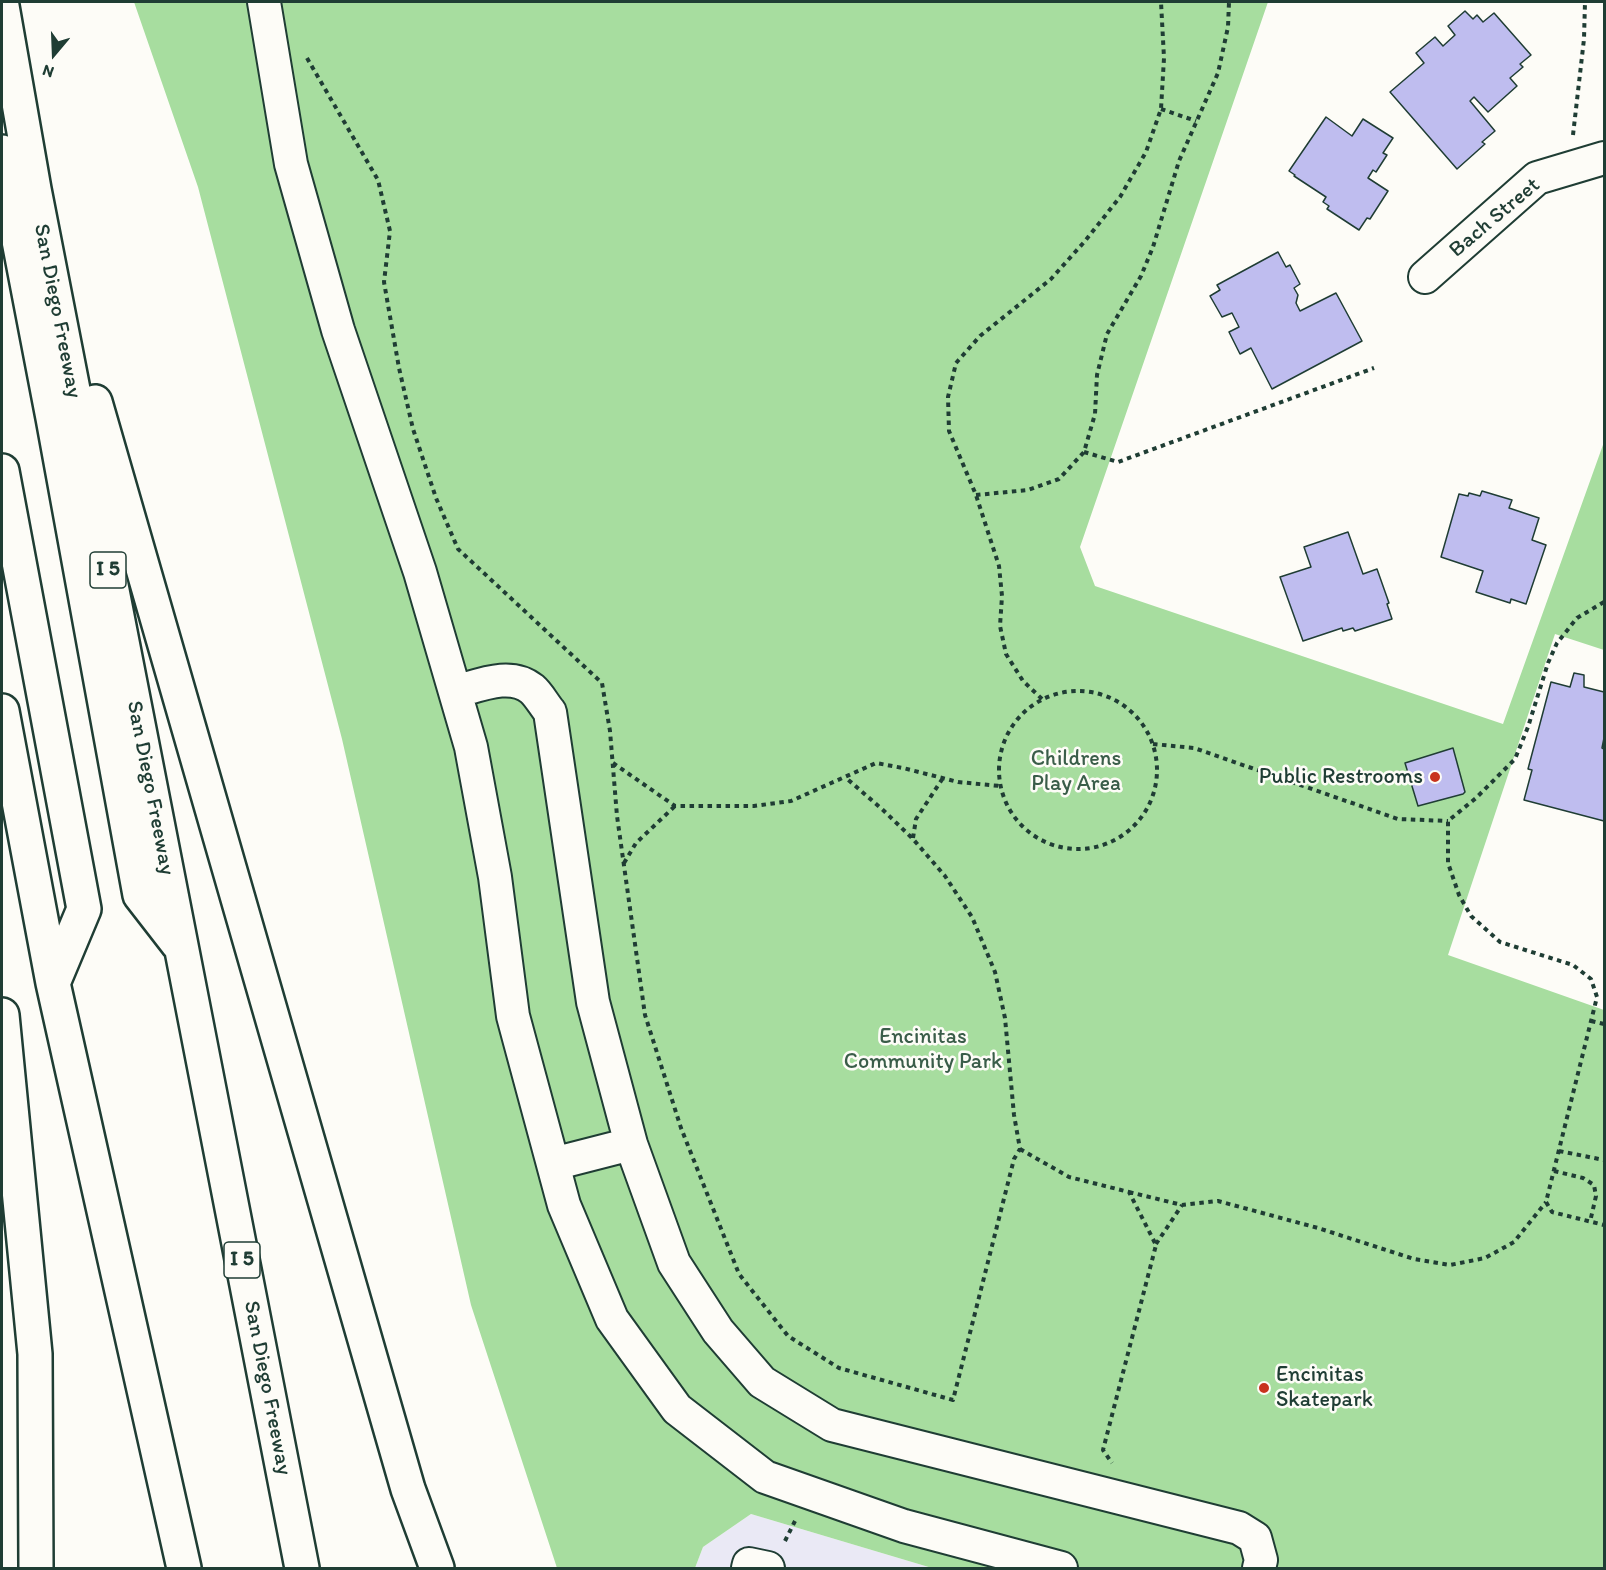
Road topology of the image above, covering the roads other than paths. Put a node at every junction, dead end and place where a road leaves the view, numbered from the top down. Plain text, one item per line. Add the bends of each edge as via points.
1 (264, 2) edge
2 (2, 6) edge
3 (2, 152) edge
4 (1605, 158) edge
5 (34, 189) junction
6 (1425, 277) dead end
7 (2, 471) edge
8 (455, 692) junction
9 (2, 711) edge
10 (11, 765) junction
11 (2, 811) edge
12 (182, 951) junction
13 (53, 983) junction
14 (2, 1015) edge
15 (631, 1144) junction
16 (554, 1164) junction
17 (36, 1569) edge
18 (184, 1569) edge
19 (302, 1569) edge
20 (437, 1569) edge
21 (748, 1569) edge
22 (768, 1569) edge
23 (1061, 1569) edge
24 (1259, 1569) edge

1 - 8 street via 291,164 338,330 420,572
2 - 5 highway, San Diego Freeway / I 5
3 - 12 highway via 140,895
4 - 6 street, Bach Street via 1537,177
5 - 12 highway, San Diego Freeway / I 5
5 - 20 highway via 408,1489
7 - 13 highway via 84,909
8 - 15 street via 492,682 515,681 532,689 550,712 593,1002
8 - 16 street via 471,747 491,855 513,1016
9 - 10 highway
10 - 11 highway
10 - 13 highway
12 - 19 highway, San Diego Freeway / I 5
13 - 18 highway
14 - 17 highway via 35,1354
15 - 16 street
15 - 24 street via 674,1263 718,1331 762,1382 832,1425 1239,1528 1256,1539
16 - 23 street via 564,1205 612,1320 677,1409 765,1477 904,1526
21 - 22 street via 749,1564

